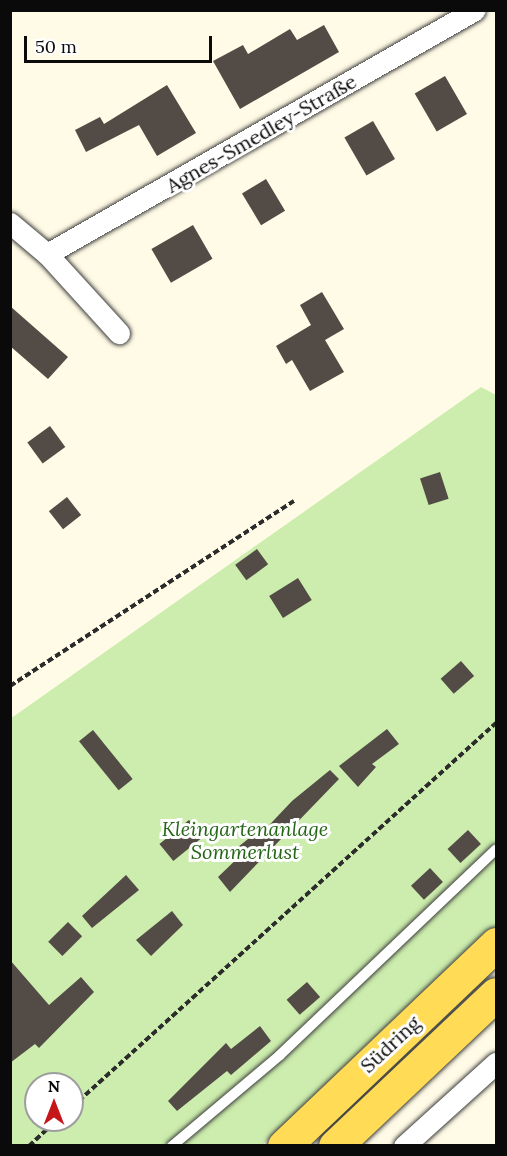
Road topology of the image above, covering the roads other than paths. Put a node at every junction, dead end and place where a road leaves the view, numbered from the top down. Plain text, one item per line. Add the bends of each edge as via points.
1 (474, 10) edge
2 (10, 223) edge
3 (47, 254) junction
4 (119, 333) dead end
5 (496, 849) edge
6 (496, 944) edge
7 (496, 994) edge
8 (496, 1063) edge
9 (172, 1146) edge
10 (284, 1146) edge
11 (335, 1146) edge
12 (404, 1146) edge

1 - 3 street, Agnes-Smedley-Straße
2 - 3 street
3 - 4 street
5 - 9 lane via 280,1055
6 - 10 main road, Südring
7 - 11 main road, Südring
8 - 12 street

